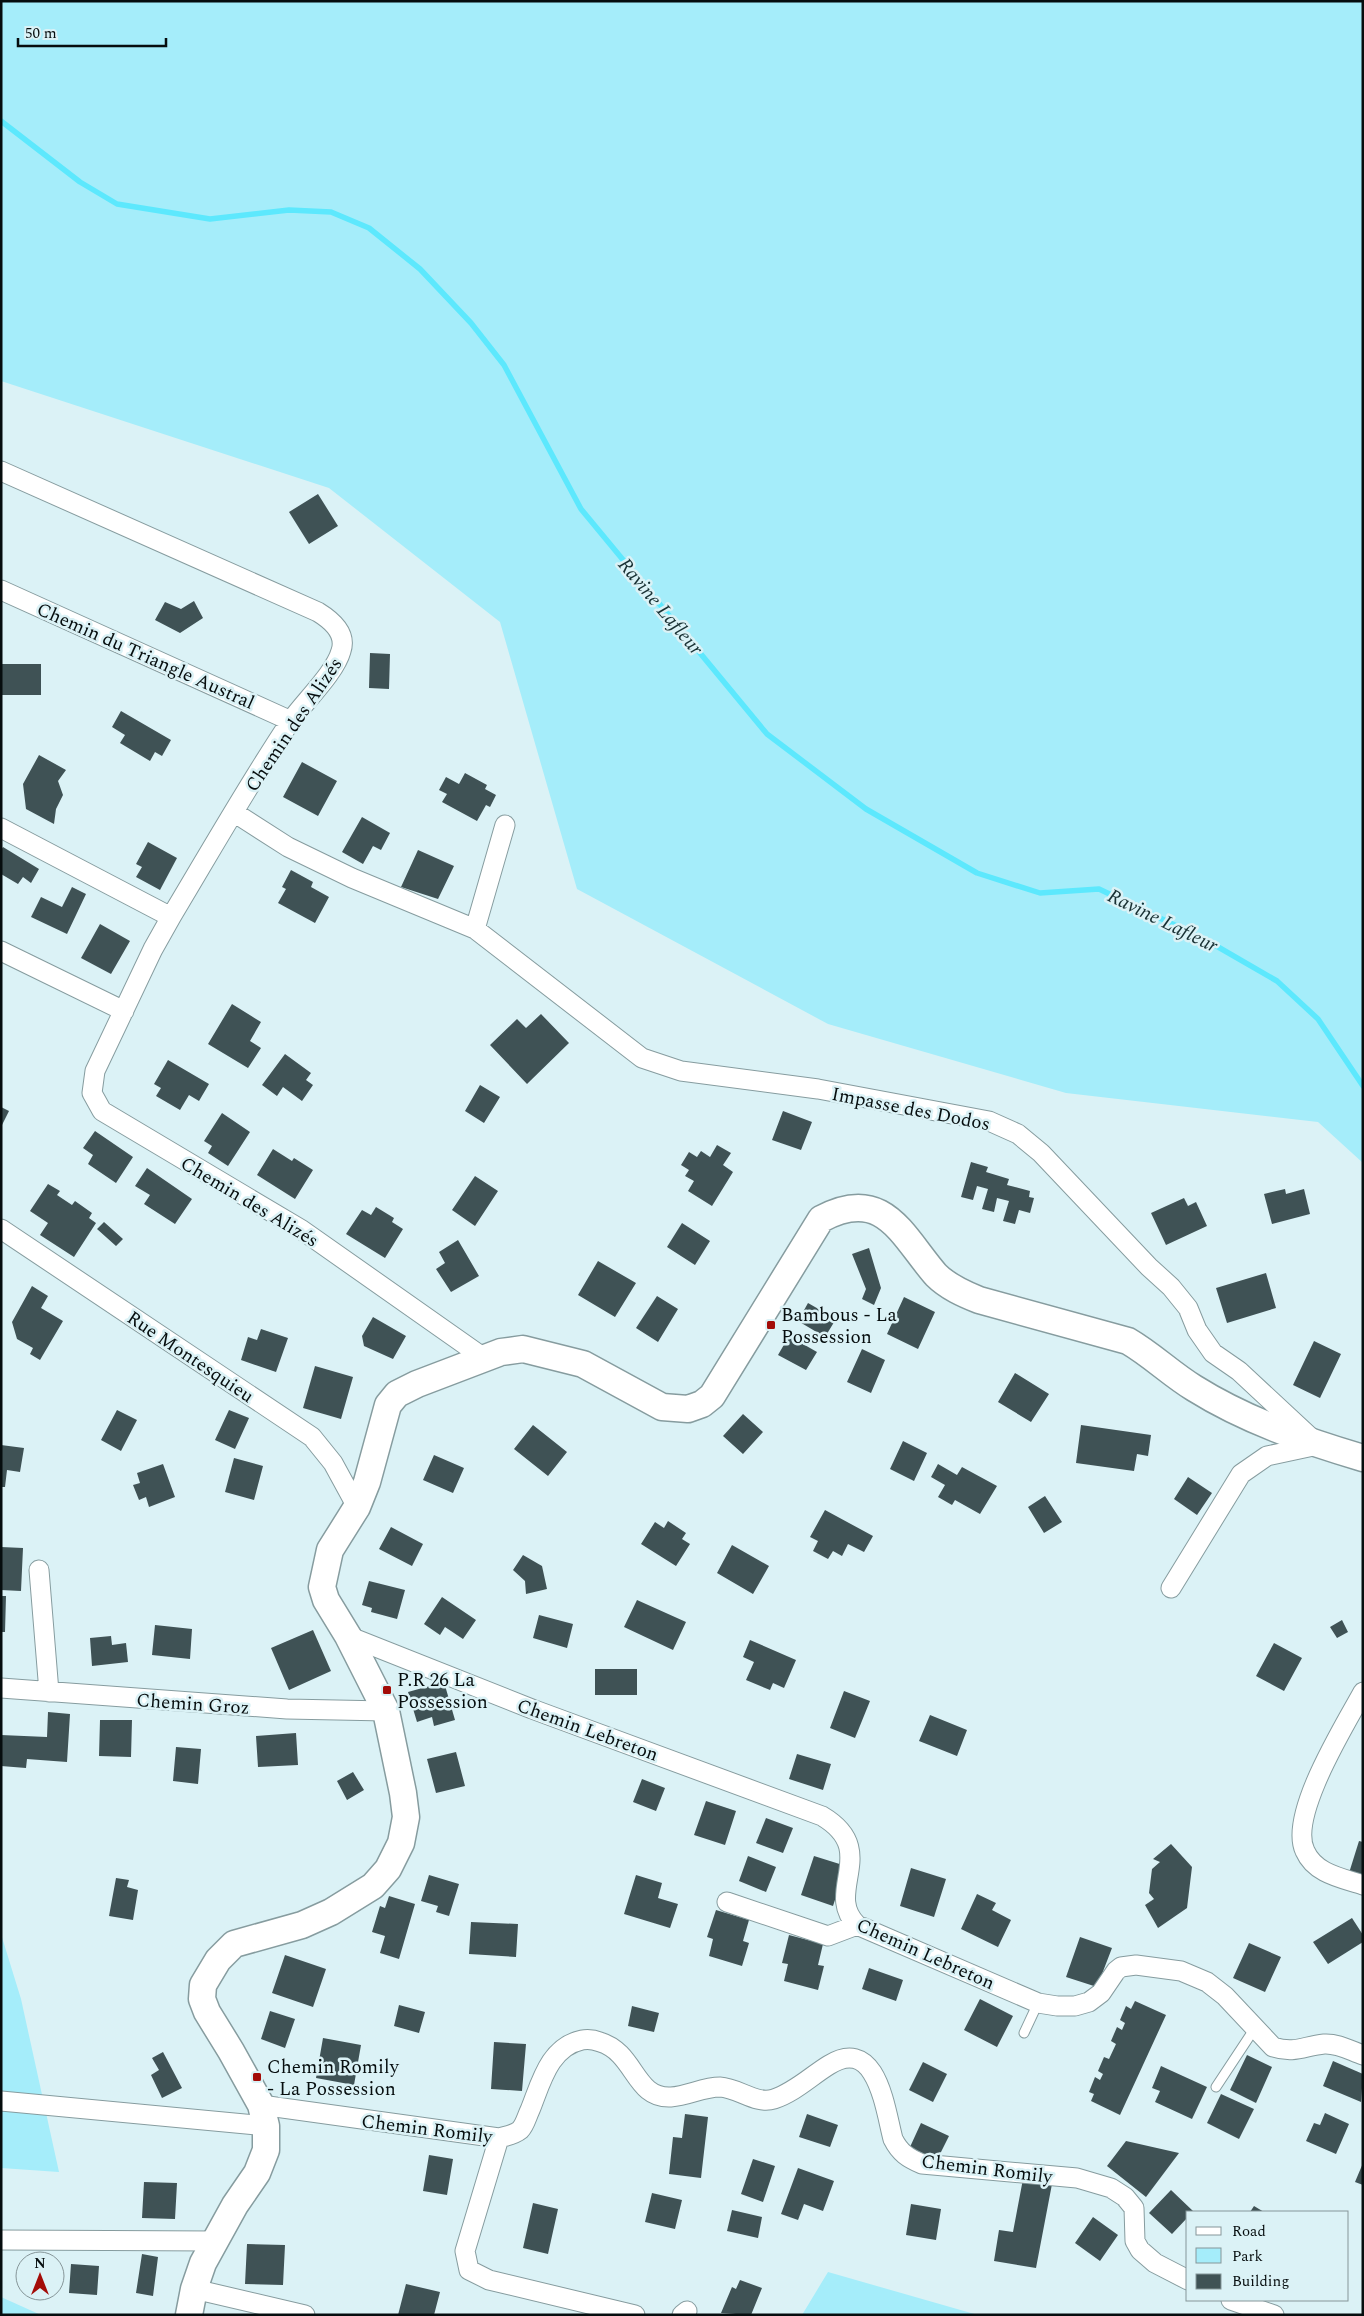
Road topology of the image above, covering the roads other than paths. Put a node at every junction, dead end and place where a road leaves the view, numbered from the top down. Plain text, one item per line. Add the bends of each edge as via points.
1 (1, 471) edge
2 (1, 590) edge
3 (291, 721) junction
4 (235, 813) junction
5 (505, 825) dead end
6 (1, 828) edge
7 (171, 917) junction
8 (475, 929) junction
9 (1, 951) edge
10 (124, 1011) junction
11 (1, 1230) edge
12 (484, 1358) junction
13 (1318, 1445) junction
14 (1363, 1458) edge
15 (357, 1507) junction
16 (39, 1570) dead end
17 (1171, 1588) dead end
18 (348, 1636) junction
19 (1, 1688) edge
20 (49, 1692) junction
21 (1363, 1692) edge
22 (386, 1711) junction
23 (1363, 1885) edge
24 (727, 1902) dead end
25 (857, 1925) junction
26 (1038, 2003) junction
27 (1255, 2028) junction
28 (1024, 2032) dead end
29 (1363, 2056) edge
30 (1216, 2087) dead end
31 (1, 2101) edge
32 (264, 2116) junction
33 (499, 2138) junction
34 (1, 2240) edge
35 (214, 2241) junction
36 (1186, 2279) edge
37 (194, 2290) junction
38 (1234, 2301) edge
39 (189, 2315) edge
40 (304, 2315) edge
41 (635, 2315) edge
42 (1274, 2315) edge

1 - 3 street, Chemin des Alizés via 318,612 334,623 342,650
2 - 3 street, Chemin du Triangle Austral
3 - 4 street, Chemin des Alizés
4 - 7 street, Chemin des Alizés
4 - 8 street, Impasse des Dodos via 288,847
5 - 8 street
6 - 7 street
7 - 10 street, Chemin des Alizés
8 - 13 street, Impasse des Dodos via 642,1058 681,1071 818,1089 990,1121 1018,1134 1041,1153 1171,1287 1188,1308 1197,1330 1213,1353 1238,1371
9 - 10 street
10 - 12 street, Chemin des Alizés via 95,1071 92,1093 102,1111 302,1230
11 - 15 street, Rue Montesquieu via 312,1437 333,1463
12 - 13 main road via 523,1349 543,1353 584,1364 662,1407 688,1409 702,1404 712,1396 821,1219 846,1209 859,1209 887,1216 938,1276 957,1291 1128,1341 1192,1387 1224,1405
12 - 15 main road via 417,1384 398,1394 388,1405 374,1461
13 - 14 main road
13 - 17 street via 1267,1456 1241,1474
15 - 18 main road via 330,1550 322,1587 326,1600
16 - 20 street
18 - 22 main road
18 - 25 street, Chemin Lebreton via 822,1816 836,1824 850,1848 851,1864 845,1899 849,1918
19 - 20 street, Chemin Groz
20 - 22 street, Chemin Groz via 287,1710
21 - 23 street via 1319,1774 1302,1824 1302,1838 1305,1852 1324,1872
22 - 32 main road via 397,1755 406,1817 401,1843 388,1869 373,1886 331,1912 302,1925 234,1944 218,1960 203,1985 202,1999 206,2012 231,2051
24 - 25 street via 828,1936
25 - 26 street, Chemin Lebreton
26 - 27 street, Chemin Lebreton via 1075,2006 1089,2002 1101,1993 1121,1967 1136,1965 1181,1971 1207,1982
26 - 28 lane
27 - 29 street, Chemin Lebreton via 1273,2046 1284,2050 1324,2044 1337,2045
27 - 30 lane
31 - 32 street, Chemin Romily
32 - 33 street, Chemin Romily
32 - 35 main road via 266,2150 257,2173
33 - 36 street, Chemin Romily via 519,2130 557,2053 583,2039 609,2045 622,2054 648,2092 672,2097 720,2087 768,2100 806,2082 830,2064 843,2058 853,2058 874,2072 893,2139 907,2158 922,2164 1077,2178 1111,2188 1134,2208 1135,2241 1140,2250 1155,2263
33 - 41 street via 465,2251 469,2270 489,2280
34 - 35 street
35 - 37 main road
37 - 39 main road
37 - 40 street
38 - 42 street

